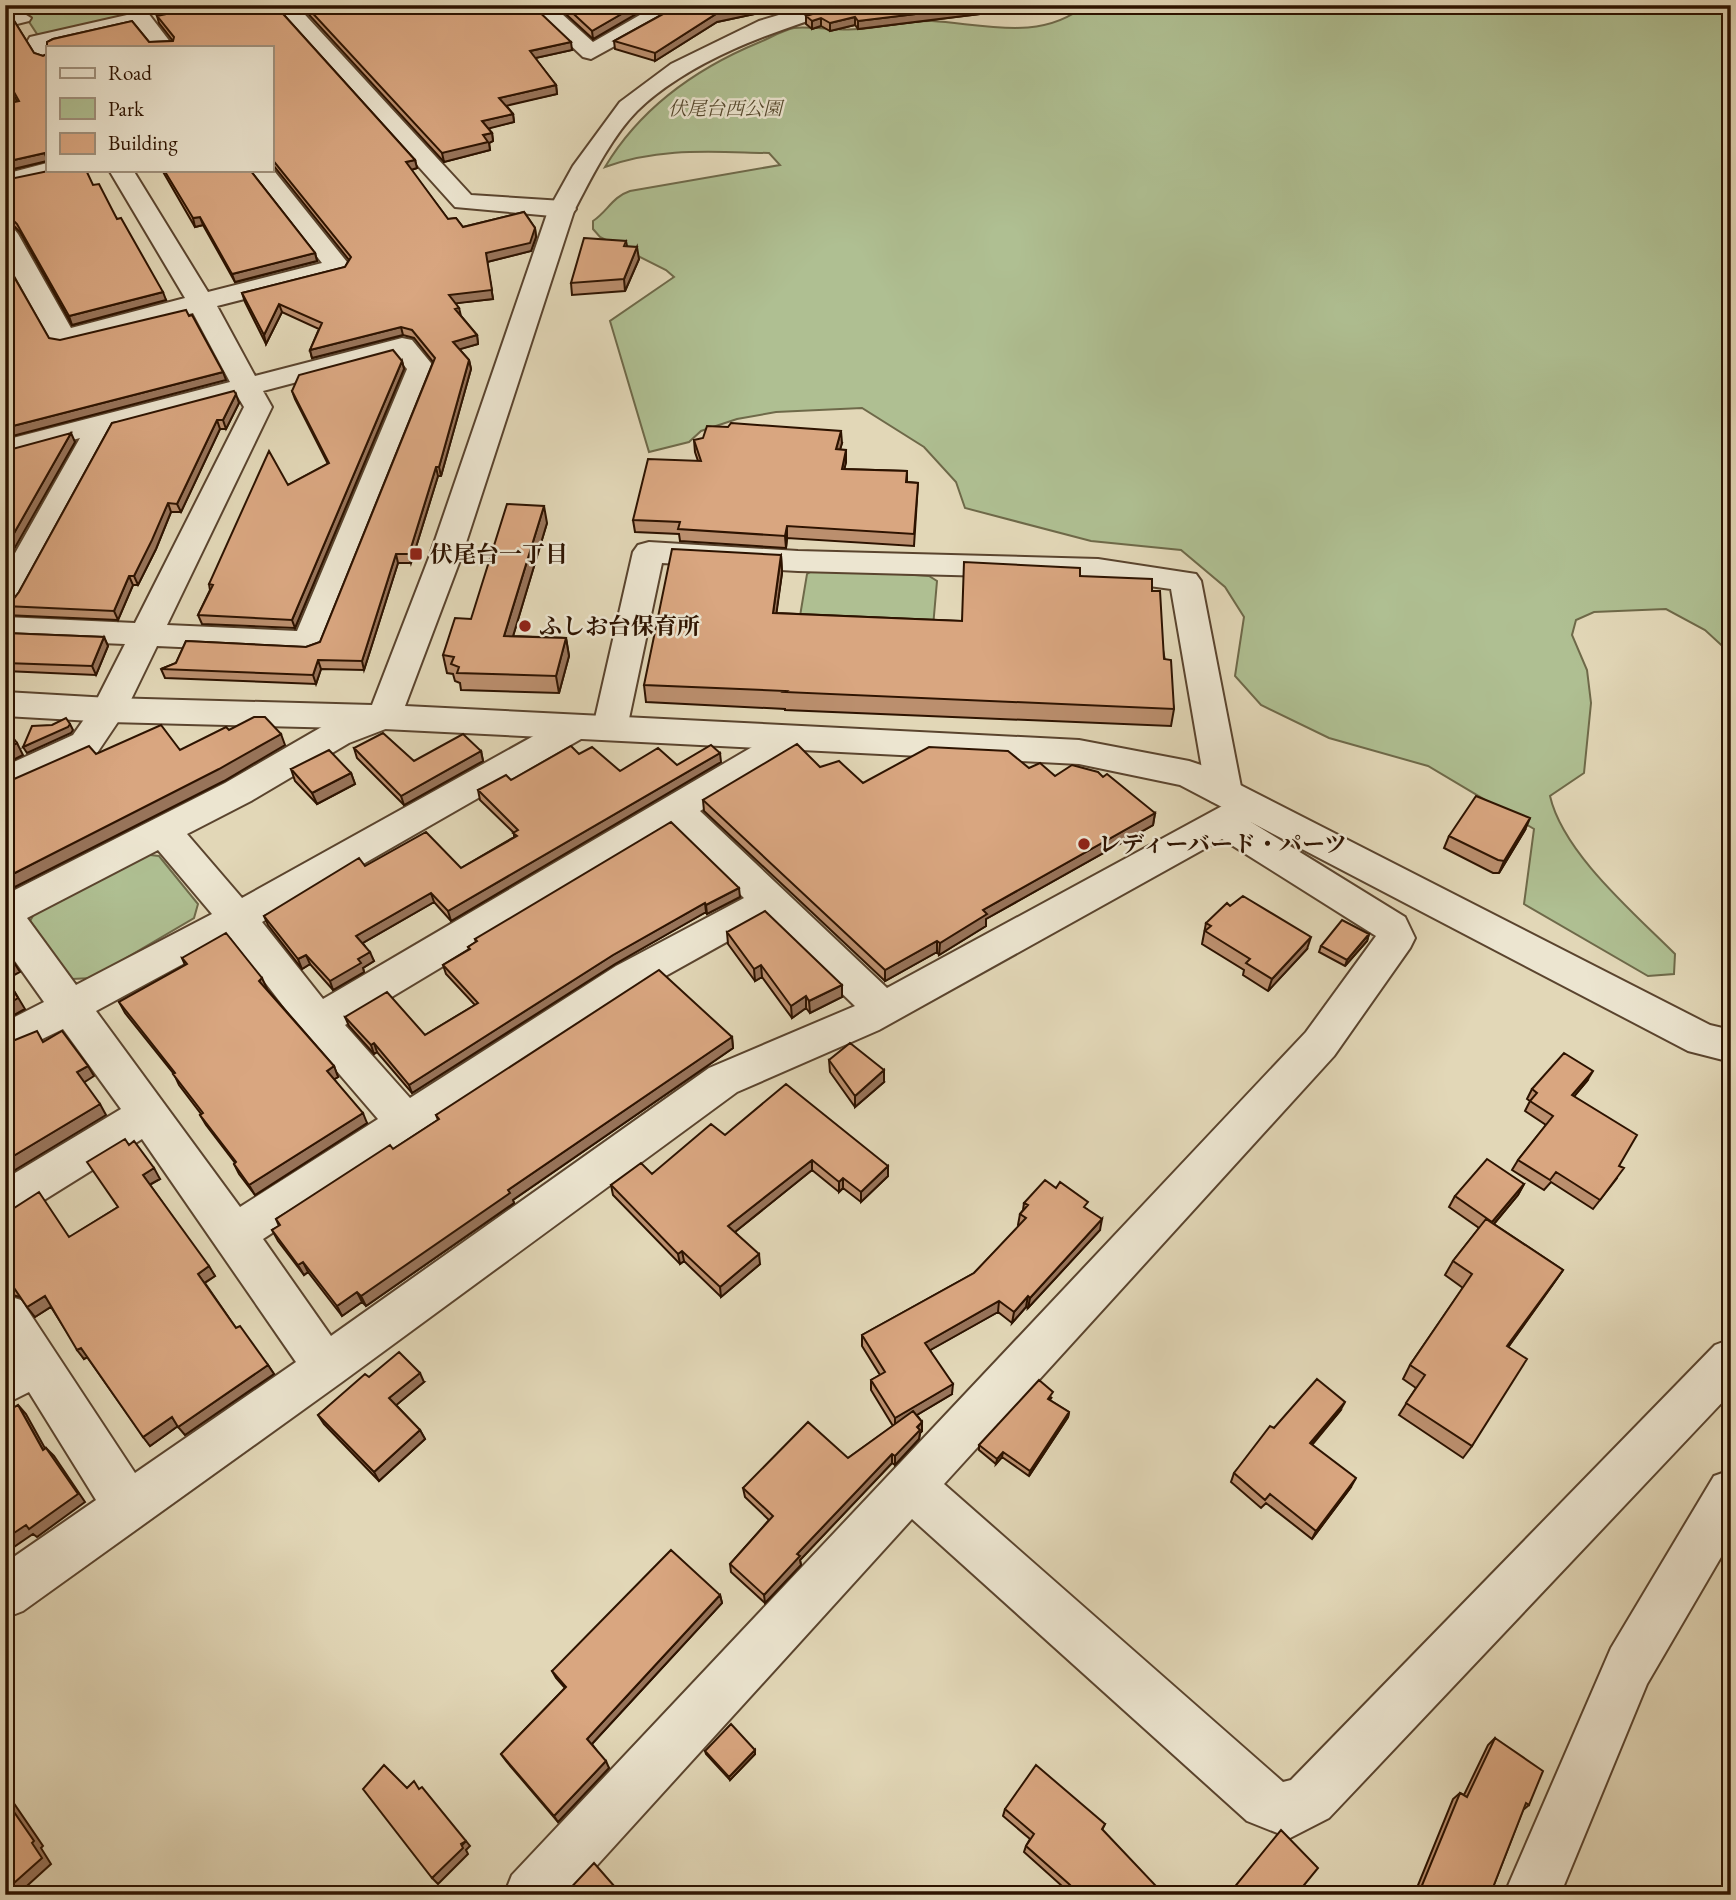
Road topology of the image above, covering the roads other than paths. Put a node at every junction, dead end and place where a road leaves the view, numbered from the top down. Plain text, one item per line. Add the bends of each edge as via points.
1 (284, 5) edge
2 (539, 5) edge
3 (661, 5) edge
4 (835, 5) edge
5 (23, 18) dead end
6 (5, 22) edge
7 (162, 46) edge
8 (46, 53) edge
9 (46, 171) edge
10 (122, 172) edge
11 (263, 172) edge
12 (5, 181) edge
13 (563, 209) junction
14 (5, 234) edge
15 (201, 302) junction
16 (246, 386) junction
17 (103, 423) junction
18 (5, 449) edge
19 (5, 600) edge
20 (5, 628) edge
21 (145, 634) junction
22 (5, 704) edge
23 (109, 710) junction
24 (384, 717) junction
25 (593, 728) junction
26 (793, 739) junction
27 (5, 781) edge
28 (1233, 807) junction
29 (676, 809) junction
30 (163, 831) junction
31 (770, 901) junction
32 (5, 914) edge
33 (237, 918) junction
34 (70, 1006) junction
35 (884, 1009) junction
36 (318, 1021) junction
37 (5, 1041) edge
38 (1731, 1046) edge
39 (148, 1114) junction
40 (407, 1123) junction
41 (5, 1202) edge
42 (234, 1234) junction
43 (5, 1315) edge
44 (1731, 1360) edge
45 (326, 1367) junction
46 (20, 1372) edge
47 (911, 1488) junction
48 (1731, 1493) edge
49 (128, 1506) junction
50 (5, 1592) edge
51 (532, 1895) edge
52 (1532, 1895) edge

1 - 13 street via 464,202
2 - 3 street via 592,52 665,9
4 - 13 street via 767,26 679,69 628,107 585,166
5 - 6 street
7 - 8 street via 140,18 38,41
9 - 12 street
10 - 15 street
11 - 15 street via 338,267
13 - 24 street via 446,555
14 - 15 street via 63,338
15 - 16 street
16 - 17 street
16 - 21 street via 258,407
16 - 21 street via 402,346 421,368 309,642
17 - 18 street
17 - 19 street
20 - 21 street
21 - 23 street
22 - 23 street
23 - 24 street
23 - 27 street via 85,744
24 - 25 street
24 - 30 street via 337,734
25 - 26 street
25 - 28 street via 649,552 1098,569 1185,582
25 - 33 street
26 - 28 street via 1079,751 1189,774
26 - 29 street
28 - 35 street
28 - 38 street via 1702,1040
28 - 47 street via 1392,927 1396,938 1320,1044
29 - 31 street
29 - 36 street
30 - 32 street
30 - 33 street
31 - 35 street
31 - 40 street via 630,977
32 - 34 street
33 - 34 street
33 - 36 street
34 - 37 street
34 - 39 street
35 - 45 street via 723,1080
36 - 40 street
39 - 41 street
39 - 42 street
40 - 42 street
42 - 45 street
43 - 46 street
44 - 47 street via 1310,1799 1290,1811 1266,1802
45 - 49 street
46 - 49 street
47 - 51 street
48 - 52 street via 1629,1666
49 - 50 street

